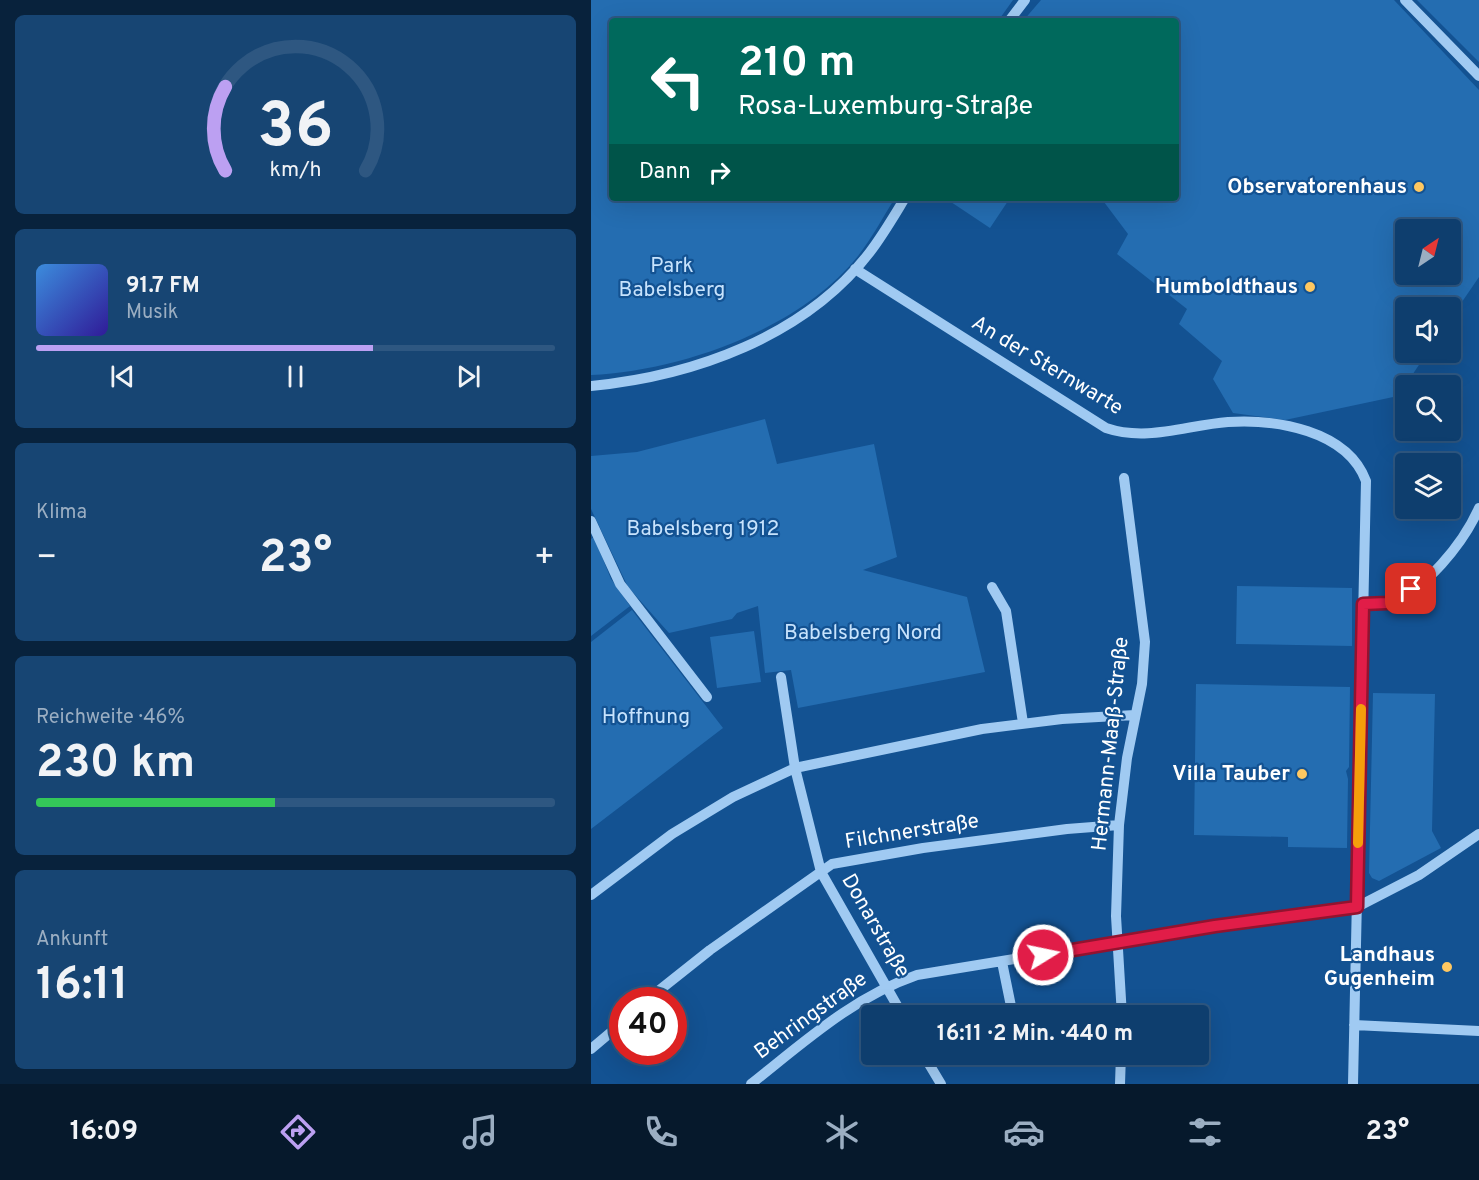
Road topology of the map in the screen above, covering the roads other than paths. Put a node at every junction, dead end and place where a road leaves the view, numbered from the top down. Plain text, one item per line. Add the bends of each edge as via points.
1 (1025, 0) edge
2 (1405, 0) edge
3 (1011, 18) edge
4 (1479, 75) edge
5 (903, 201) edge
6 (855, 269) junction
7 (591, 386) edge
8 (1124, 478) dead end
9 (1479, 508) edge
10 (591, 521) edge
11 (991, 587) dead end
12 (1363, 604) junction
13 (781, 677) dead end
14 (707, 697) dead end
15 (1135, 715) junction
16 (1023, 723) junction
17 (795, 768) junction
18 (1119, 825) junction
19 (1479, 834) edge
20 (822, 872) junction
21 (591, 895) edge
22 (1357, 907) junction
23 (1117, 942) junction
24 (1002, 962) junction
25 (887, 985) junction
26 (663, 987) edge
27 (897, 1005) edge
28 (1011, 1005) edge
29 (1121, 1005) edge
30 (1354, 1025) junction
31 (1479, 1031) edge
32 (609, 1034) edge
33 (591, 1049) edge
34 (930, 1065) edge
35 (1121, 1065) edge
36 (751, 1084) edge
37 (941, 1084) edge
38 (1120, 1084) edge
39 (1353, 1084) edge

1 - 3 street
2 - 4 street
5 - 6 street
6 - 7 street via 792,321 735,351 683,371
6 - 12 street, An der Sternwarte via 1066,404 1118,432 1151,434 1228,422 1273,424 1331,441 1345,450 1366,481
8 - 15 street, Hermann-Maaß-Straße via 1145,642
9 - 12 street via 1461,541 1423,580 1387,603
10 - 14 street via 620,584
11 - 16 street via 1006,611
12 - 22 street, An der Sternwarte
13 - 17 street, Donarstraße
15 - 16 street
15 - 18 street, Hermann-Maaß-Straße
16 - 17 street
17 - 20 street, Donarstraße
17 - 21 street via 733,797 672,834
18 - 20 street, Filchnerstraße via 923,848 832,864
18 - 23 street, Hermann-Maaß-Straße
19 - 22 street, Behringstraße via 1419,875
20 - 25 street, Donarstraße
20 - 26 street, Filchnerstraße
22 - 23 street, Behringstraße
22 - 30 street, An der Sternwarte
23 - 24 street, Behringstraße
23 - 29 street, Hermann-Maaß-Straße
24 - 25 street, Behringstraße via 917,975
24 - 28 street
25 - 27 street, Donarstraße
25 - 36 street, Behringstraße via 849,1007
30 - 31 street
30 - 39 street, An der Sternwarte
32 - 33 street
34 - 37 street
35 - 38 street

